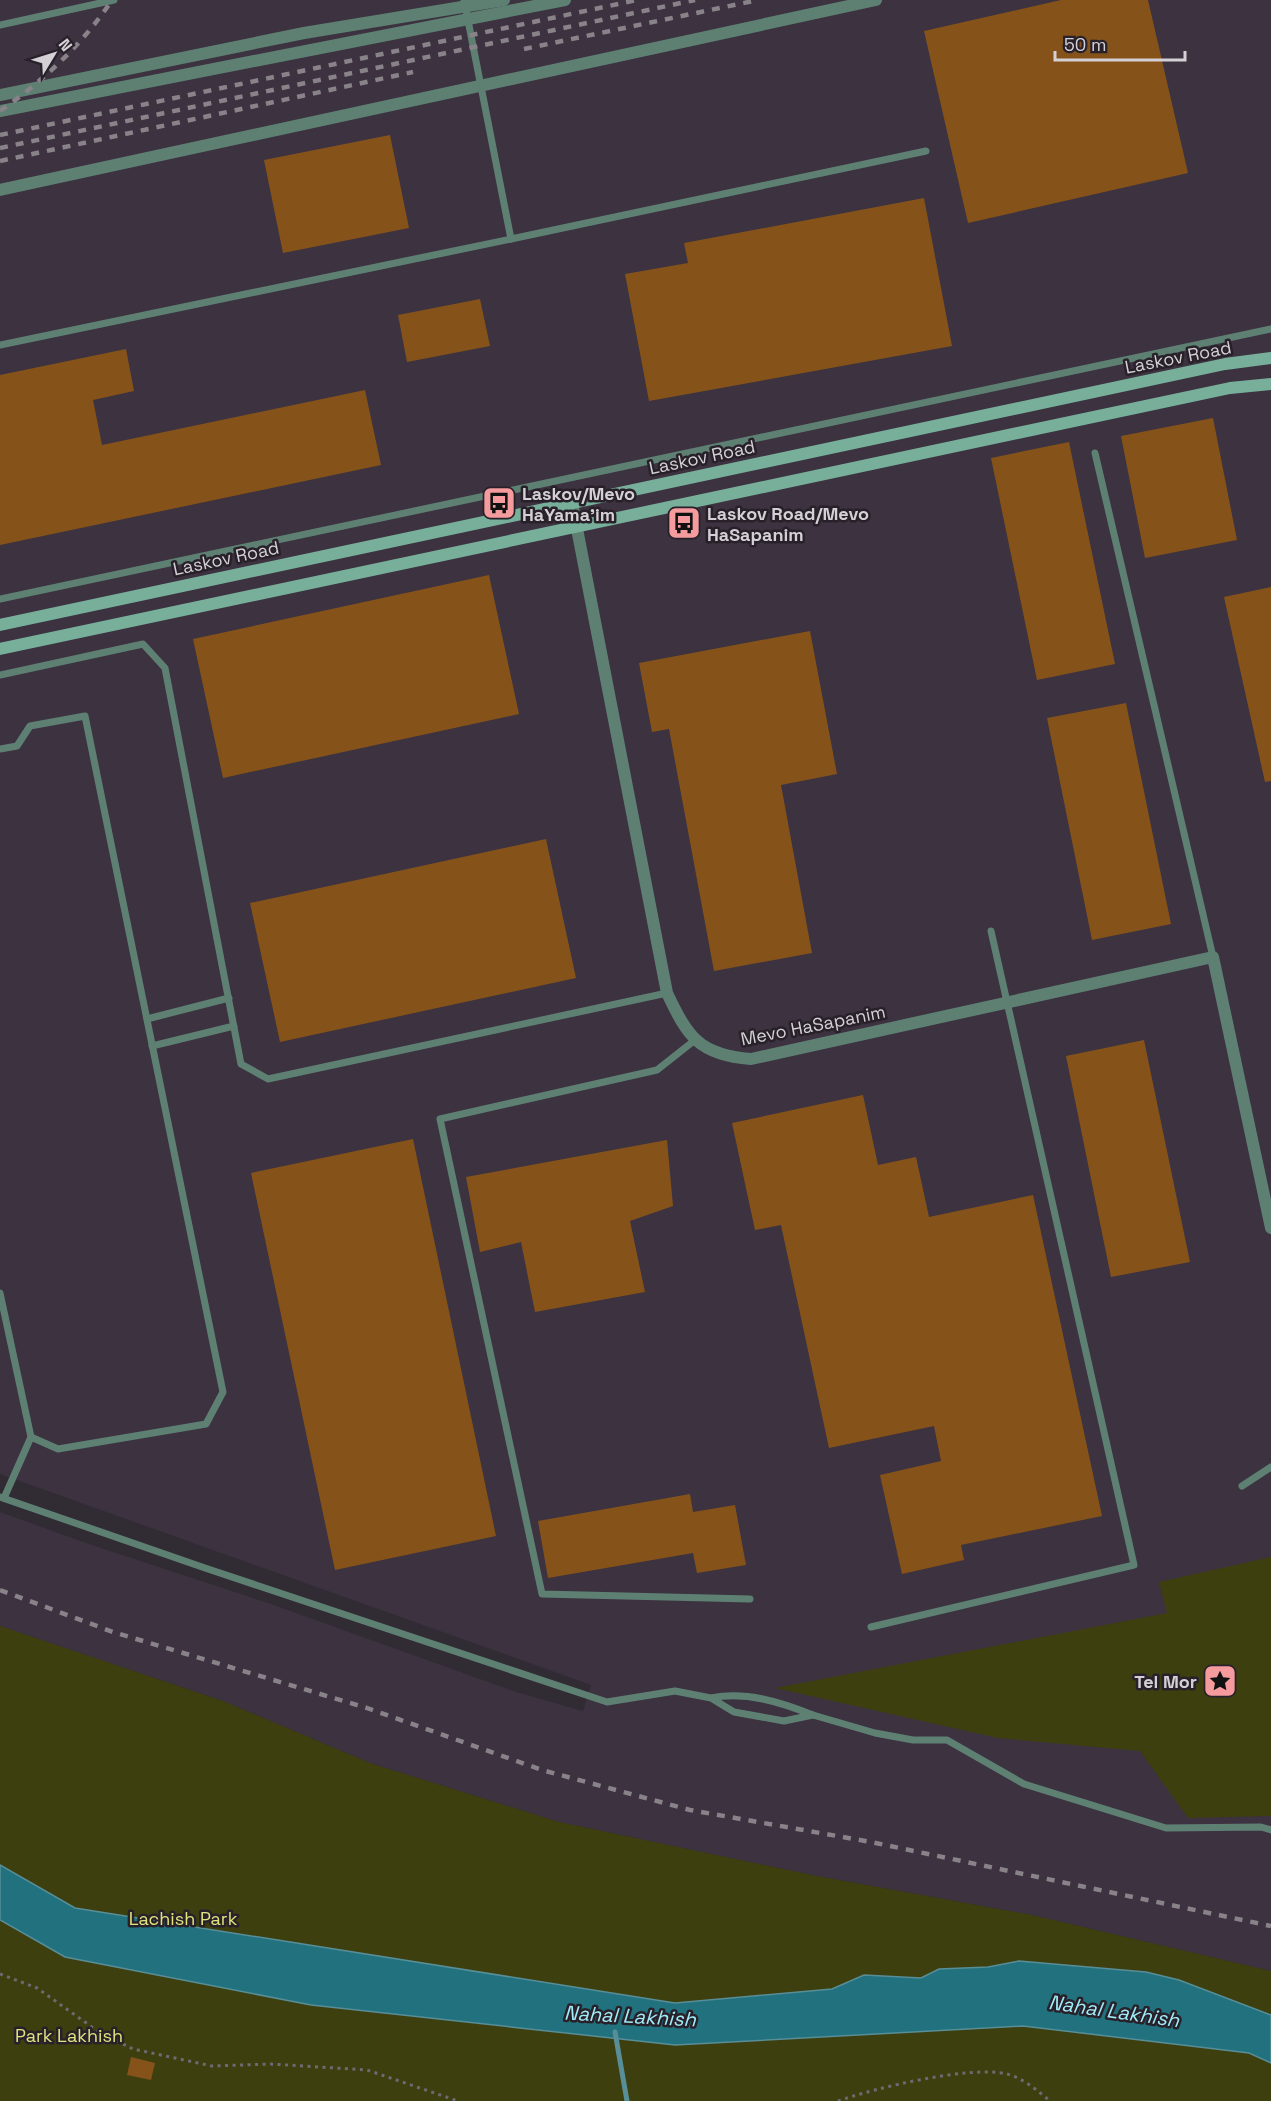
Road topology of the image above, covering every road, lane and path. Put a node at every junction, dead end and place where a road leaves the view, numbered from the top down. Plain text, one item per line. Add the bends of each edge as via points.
1 (114, 0) edge
2 (504, 0) edge
3 (565, 0) edge
4 (876, 0) edge
5 (465, 3) edge
6 (469, 21) junction
7 (0, 26) edge
8 (481, 85) junction
9 (0, 95) edge
10 (0, 111) edge
11 (926, 151) dead end
12 (0, 190) edge
13 (511, 239) junction
14 (1271, 328) edge
15 (0, 345) edge
16 (1271, 358) edge
17 (1271, 384) edge
18 (1095, 453) dead end
19 (572, 503) junction
20 (577, 527) junction
21 (0, 599) edge
22 (0, 625) edge
23 (0, 649) edge
24 (0, 675) edge
25 (0, 749) edge
26 (991, 931) dead end
27 (1213, 957) junction
28 (667, 993) junction
29 (229, 998) junction
30 (1006, 1003) junction
31 (147, 1019) junction
32 (234, 1026) junction
33 (695, 1041) junction
34 (152, 1046) junction
35 (1271, 1228) edge
36 (0, 1293) edge
37 (30, 1437) junction
38 (1271, 1467) edge
39 (1242, 1486) dead end
40 (2, 1497) edge
41 (750, 1599) dead end
42 (870, 1627) dead end
43 (711, 1698) junction
44 (813, 1715) junction
45 (1271, 1830) edge
46 (0, 1974) edge
47 (458, 2101) edge
48 (838, 2101) edge
49 (1050, 2101) edge

1 - 7 lane
2 - 5 street
3 - 6 street
4 - 8 street
5 - 6 lane
5 - 9 street
6 - 8 lane
6 - 10 street
8 - 12 street
8 - 13 lane
11 - 13 lane
13 - 15 lane
14 - 21 lane
16 - 19 street, Laskov Road via 1225,364
17 - 20 street via 1230,388
18 - 27 lane
19 - 20 street
19 - 22 street, Laskov Road
20 - 23 street
20 - 28 street
24 - 29 lane via 143,644 165,668
25 - 31 lane via 17,746 30,726 85,716
26 - 30 lane
27 - 30 street, Mevo HaSapanim
27 - 35 street
28 - 32 lane via 268,1079 241,1064
28 - 33 street
29 - 31 lane
29 - 32 lane
30 - 33 street, Mevo HaSapanim via 751,1059 711,1052
30 - 42 lane via 1134,1565
31 - 34 lane
32 - 34 lane
33 - 41 lane via 657,1070 440,1119 542,1594
34 - 37 lane via 223,1392 206,1424 58,1449
36 - 37 lane
37 - 40 lane
38 - 39 lane
40 - 43 lane via 607,1701 675,1691
43 - 44 lane via 734,1694 784,1704
43 - 44 lane via 734,1712 784,1720
44 - 45 lane via 884,1735 947,1740 1024,1784 1166,1828
46 - 47 path via 38,1988 99,2032 133,2049 169,2059 212,2066 272,2064 368,2070
48 - 49 path via 899,2084 965,2074 1007,2074 1032,2086

